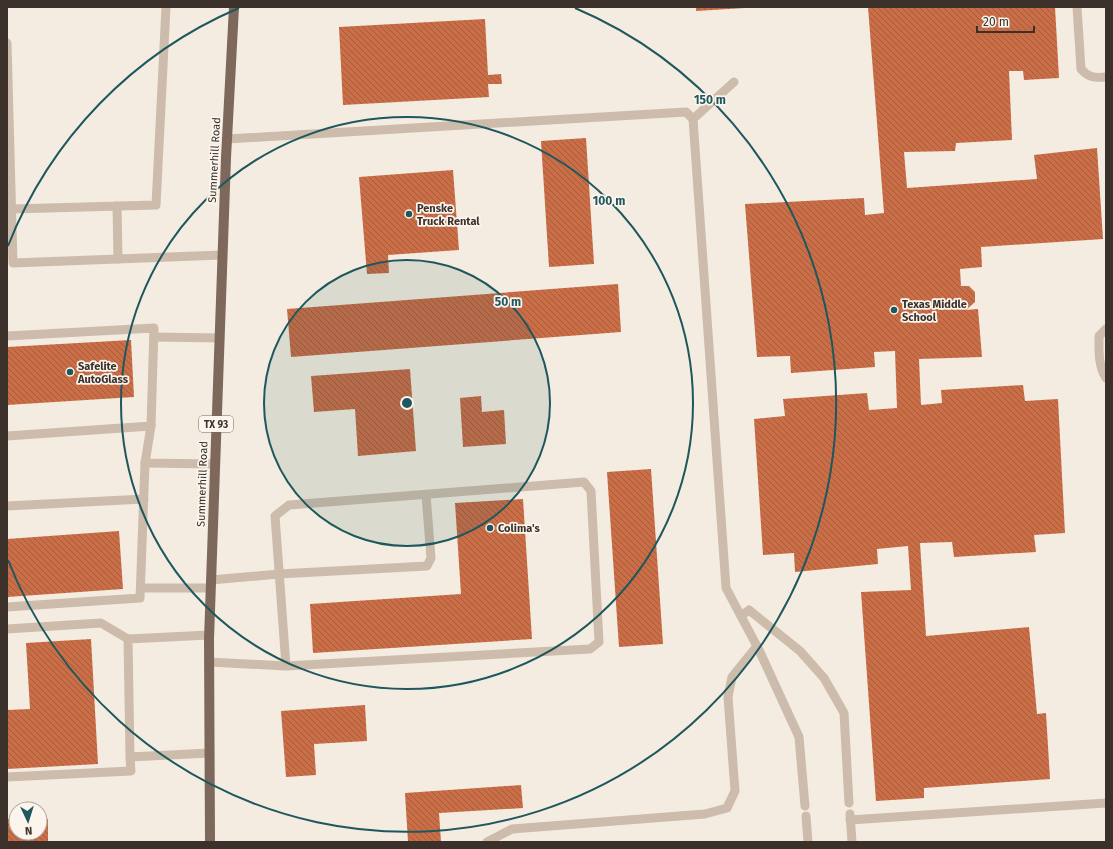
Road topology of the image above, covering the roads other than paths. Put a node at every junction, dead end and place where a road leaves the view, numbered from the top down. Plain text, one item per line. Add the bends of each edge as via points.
1 (166, 7) edge
2 (234, 7) edge
3 (1077, 7) edge
4 (7, 43) edge
5 (1106, 77) edge
6 (734, 82) dead end
7 (693, 119) junction
8 (227, 139) junction
9 (117, 206) junction
10 (12, 209) junction
11 (222, 255) junction
12 (118, 259) junction
13 (10, 263) edge
14 (1106, 329) edge
15 (7, 336) edge
16 (154, 337) junction
17 (219, 338) junction
18 (1106, 378) edge
19 (151, 426) junction
20 (7, 436) edge
21 (145, 463) junction
22 (215, 464) junction
23 (426, 494) junction
24 (144, 499) junction
25 (7, 506) edge
26 (279, 574) junction
27 (211, 584) junction
28 (141, 588) junction
29 (7, 607) edge
30 (741, 616) junction
31 (7, 629) edge
32 (209, 636) junction
33 (128, 639) junction
34 (757, 646) junction
35 (209, 662) junction
36 (286, 666) junction
37 (209, 753) junction
38 (130, 757) junction
39 (7, 777) edge
40 (850, 803) dead end
41 (1106, 803) edge
42 (805, 806) dead end
43 (806, 816) dead end
44 (210, 842) edge
45 (487, 842) edge
46 (808, 842) edge
47 (852, 842) edge

1 - 9 lane via 156,205
2 - 8 main road, Summerhill Road / TX 93
3 - 5 lane via 1081,69 1086,75 1094,78
4 - 10 lane
6 - 7 lane
7 - 8 lane via 686,112
7 - 30 lane via 726,588
8 - 11 main road, Summerhill Road / TX 93
9 - 10 lane
9 - 12 lane
10 - 13 lane
11 - 12 lane
11 - 17 main road, Summerhill Road / TX 93
12 - 13 lane
14 - 18 lane via 1099,336 1099,354 1102,372
15 - 16 lane via 154,328
16 - 17 lane
16 - 19 lane
17 - 22 main road, Summerhill Road / TX 93
19 - 20 lane
19 - 21 lane
21 - 22 lane
21 - 24 lane
22 - 27 main road, Summerhill Road / TX 93
23 - 26 lane via 289,505 275,516
23 - 26 lane via 431,558 427,566
23 - 36 lane via 584,482 591,490 599,642 590,648
24 - 25 lane
24 - 28 lane
26 - 27 lane
26 - 36 lane
27 - 28 lane
27 - 32 main road, Summerhill Road / TX 93
28 - 29 lane via 140,598
30 - 34 lane
30 - 40 lane via 749,610 800,651 824,678 844,713
31 - 33 lane via 101,623
32 - 33 lane
32 - 35 main road, Summerhill Road / TX 93
33 - 38 lane
34 - 42 lane via 798,737
34 - 45 lane via 732,677 730,684 728,697 736,791 727,808 705,814 512,829
35 - 36 lane
35 - 37 main road, Summerhill Road / TX 93
37 - 38 lane
37 - 44 main road, Summerhill Road / TX 93
38 - 39 lane via 131,771
41 - 47 lane via 850,817
43 - 46 lane

